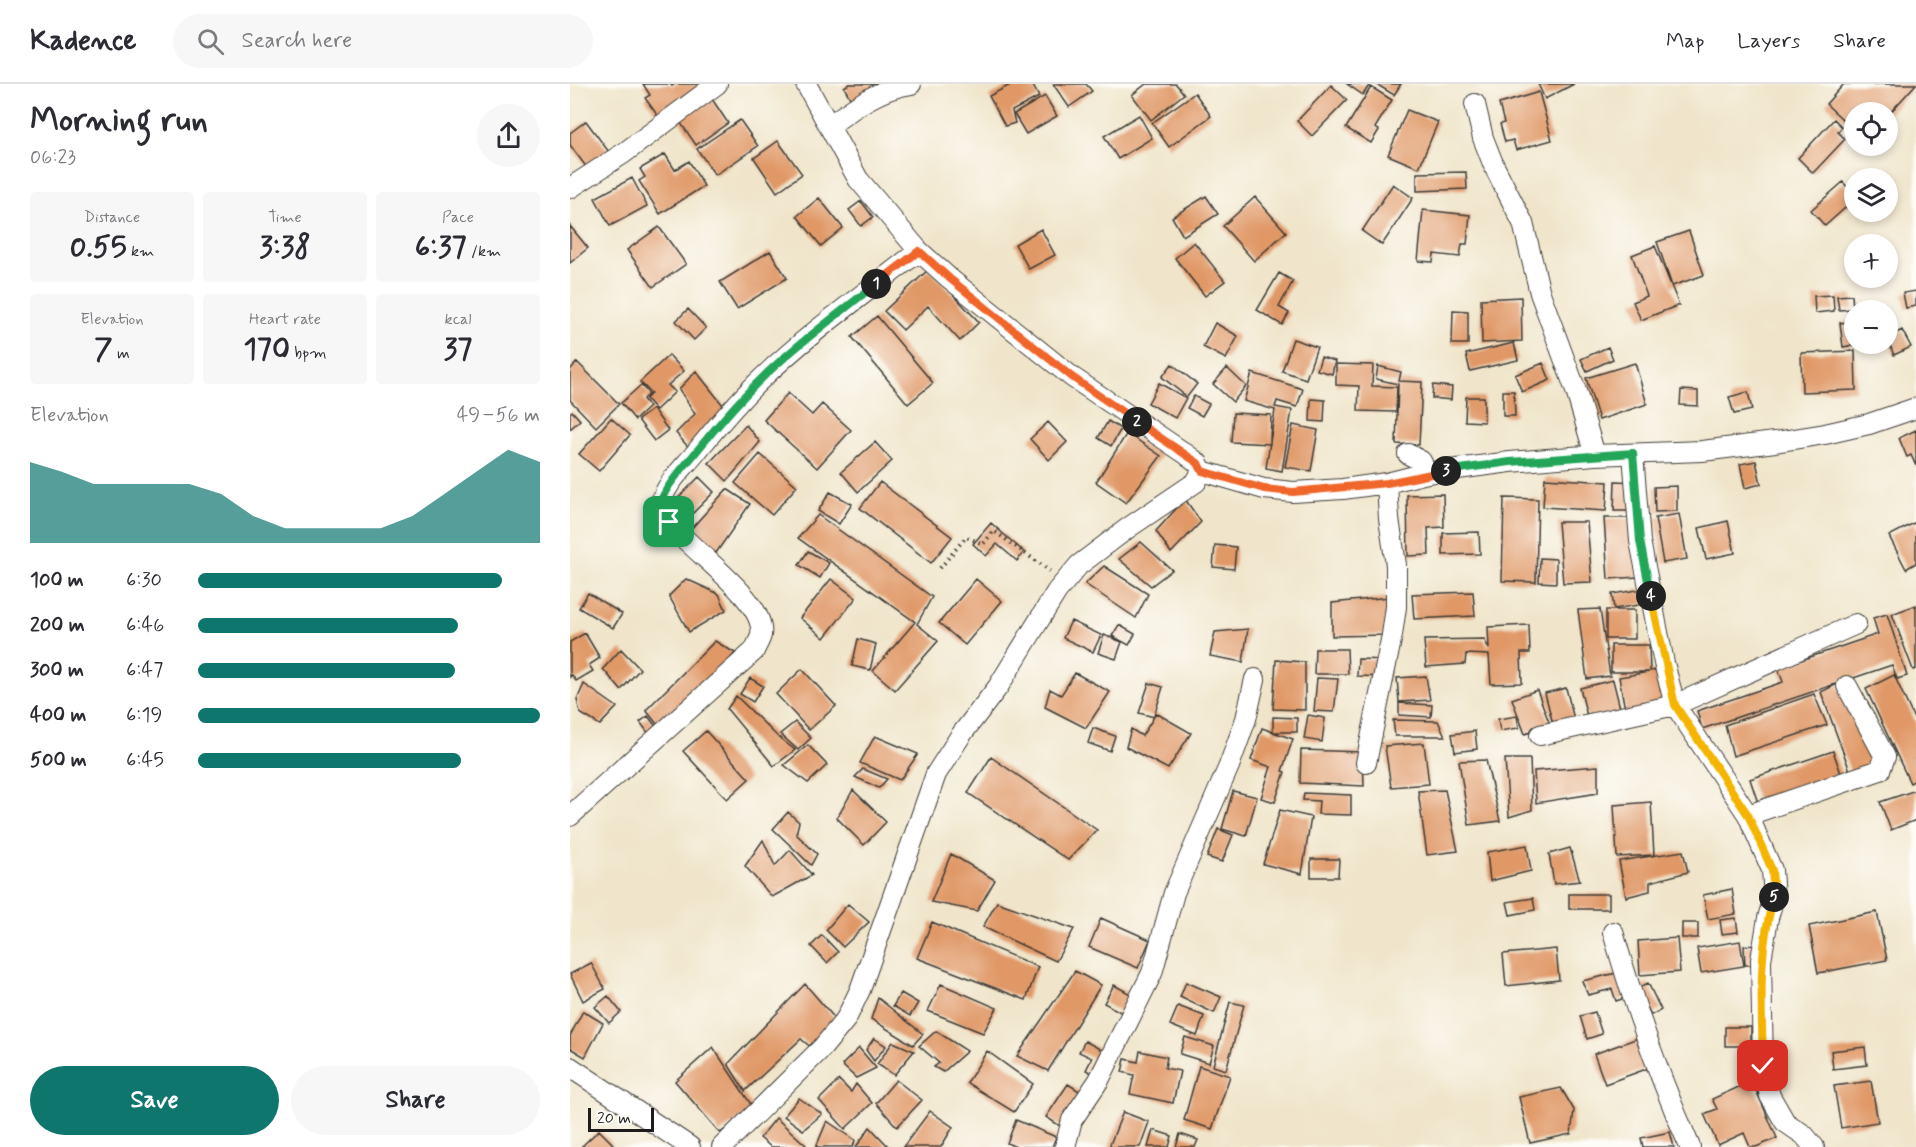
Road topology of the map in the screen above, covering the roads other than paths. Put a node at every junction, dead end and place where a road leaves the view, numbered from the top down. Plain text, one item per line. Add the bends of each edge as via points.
1 (717, 84) edge
2 (806, 84) edge
3 (911, 84) edge
4 (1475, 104) dead end
5 (829, 126) junction
6 (570, 188) edge
7 (919, 251) junction
8 (1916, 408) edge
9 (1408, 453) dead end
10 (1633, 453) junction
11 (1595, 455) junction
12 (1202, 471) junction
13 (1428, 473) junction
14 (1387, 483) junction
15 (1856, 624) dead end
16 (1255, 679) dead end
17 (1847, 686) dead end
18 (1675, 705) junction
19 (1540, 735) dead end
20 (1366, 763) dead end
21 (1748, 815) junction
22 (570, 816) edge
23 (1613, 932) dead end
24 (570, 1067) edge
25 (690, 1147) edge
26 (722, 1147) edge
27 (1065, 1147) edge
28 (1690, 1147) edge
29 (1814, 1147) edge

1 - 6 street
2 - 5 street
3 - 5 street via 886,91
4 - 11 street via 1494,166 1523,223 1540,293
5 - 7 street via 858,179
7 - 12 street via 1072,377 1186,454
7 - 22 street via 756,384 664,494 662,514 748,601 761,624 761,635 754,651
8 - 10 street via 1825,434 1702,451
9 - 13 street via 1421,461
10 - 11 street
10 - 18 street via 1640,541
11 - 13 street
12 - 14 street via 1264,489 1293,492
12 - 26 street via 1196,482 1079,565 1057,591 998,687 936,774 860,990 846,1019
13 - 14 street
14 - 20 street via 1396,565 1396,607
15 - 18 street
16 - 27 street via 1229,766 1174,893 1152,973 1099,1080 1072,1120
17 - 21 street via 1885,757 1880,770
18 - 19 street
18 - 21 street
21 - 29 street via 1772,870 1774,897 1761,960 1763,1066 1770,1096 1785,1122
23 - 28 street via 1636,1010
24 - 25 street

